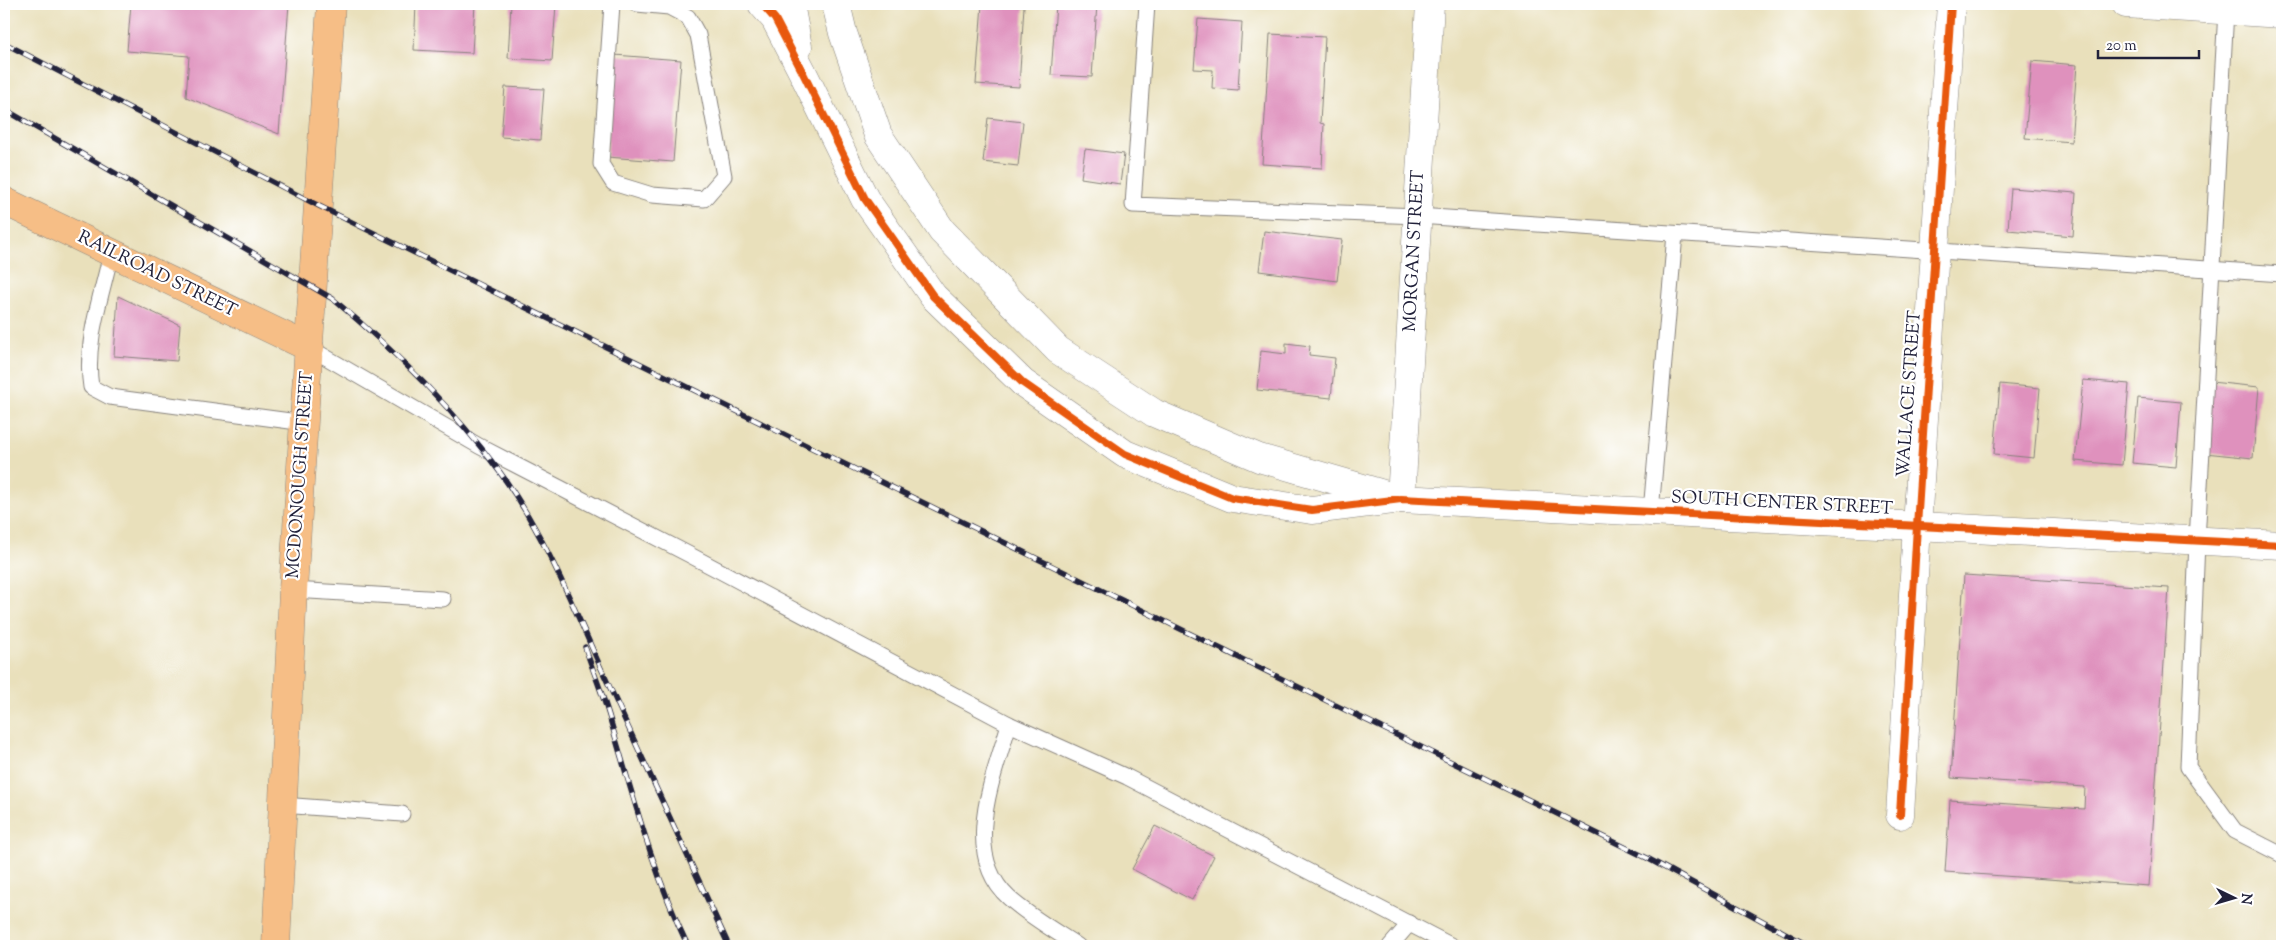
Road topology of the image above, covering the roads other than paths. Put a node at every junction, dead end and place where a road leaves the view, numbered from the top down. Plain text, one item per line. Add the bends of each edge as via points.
1 (331, 4) edge
2 (612, 4) edge
3 (637, 4) edge
4 (762, 4) edge
5 (790, 4) edge
6 (836, 4) edge
7 (1147, 4) edge
8 (1430, 4) edge
9 (1951, 4) edge
10 (2126, 4) edge
11 (2226, 10) junction
12 (2282, 14) edge
13 (802, 71) junction
14 (4, 202) edge
15 (1418, 216) junction
16 (1675, 234) junction
17 (1934, 251) junction
18 (111, 253) junction
19 (2212, 269) junction
20 (2282, 274) edge
21 (310, 348) junction
22 (305, 423) junction
23 (1401, 499) junction
24 (1651, 512) junction
25 (1916, 526) junction
26 (2197, 541) junction
27 (2282, 545) edge
28 (293, 590) junction
29 (444, 599) dead end
30 (1009, 724) junction
31 (282, 806) junction
32 (402, 814) dead end
33 (1900, 815) dead end
34 (2282, 855) edge
35 (1410, 923) junction
36 (276, 946) edge
37 (1078, 946) edge
38 (1390, 946) edge
39 (1452, 946) edge

1 - 21 main road, MCDONOUGH STREET
2 - 3 lane via 601,164 613,183 652,195 704,199 724,176 698,35 688,17 669,7
4 - 13 street via 775,19
5 - 13 street
6 - 23 street via 878,135 942,231 1058,350 1154,413 1259,458
7 - 15 lane via 1133,205
8 - 15 street, MORGAN STREET
9 - 17 street, WALLACE STREET
10 - 11 street
11 - 12 street
11 - 19 lane
13 - 23 street via 865,199 933,296 1023,384 1125,454 1232,498 1312,510
14 - 18 main road, RAILROAD STREET
15 - 16 lane
15 - 23 street, MORGAN STREET
16 - 17 lane
16 - 24 lane
17 - 19 lane
17 - 25 street, WALLACE STREET
18 - 21 main road, RAILROAD STREET
18 - 22 lane via 92,340 91,387 110,397
19 - 20 lane
19 - 26 lane
21 - 22 main road, MCDONOUGH STREET
21 - 30 lane via 479,446
22 - 28 main road, MCDONOUGH STREET
23 - 24 street, SOUTH CENTER STREET
24 - 25 street, SOUTH CENTER STREET
25 - 26 street, SOUTH CENTER STREET
25 - 33 street, WALLACE STREET
26 - 27 street, SOUTH CENTER STREET
26 - 34 lane via 2188,766 2235,831
28 - 29 lane
28 - 31 main road, MCDONOUGH STREET
30 - 35 lane via 1127,777
30 - 37 lane via 986,802 984,840 990,874 1009,898
31 - 32 lane
31 - 36 main road, MCDONOUGH STREET
35 - 38 lane
35 - 39 lane

